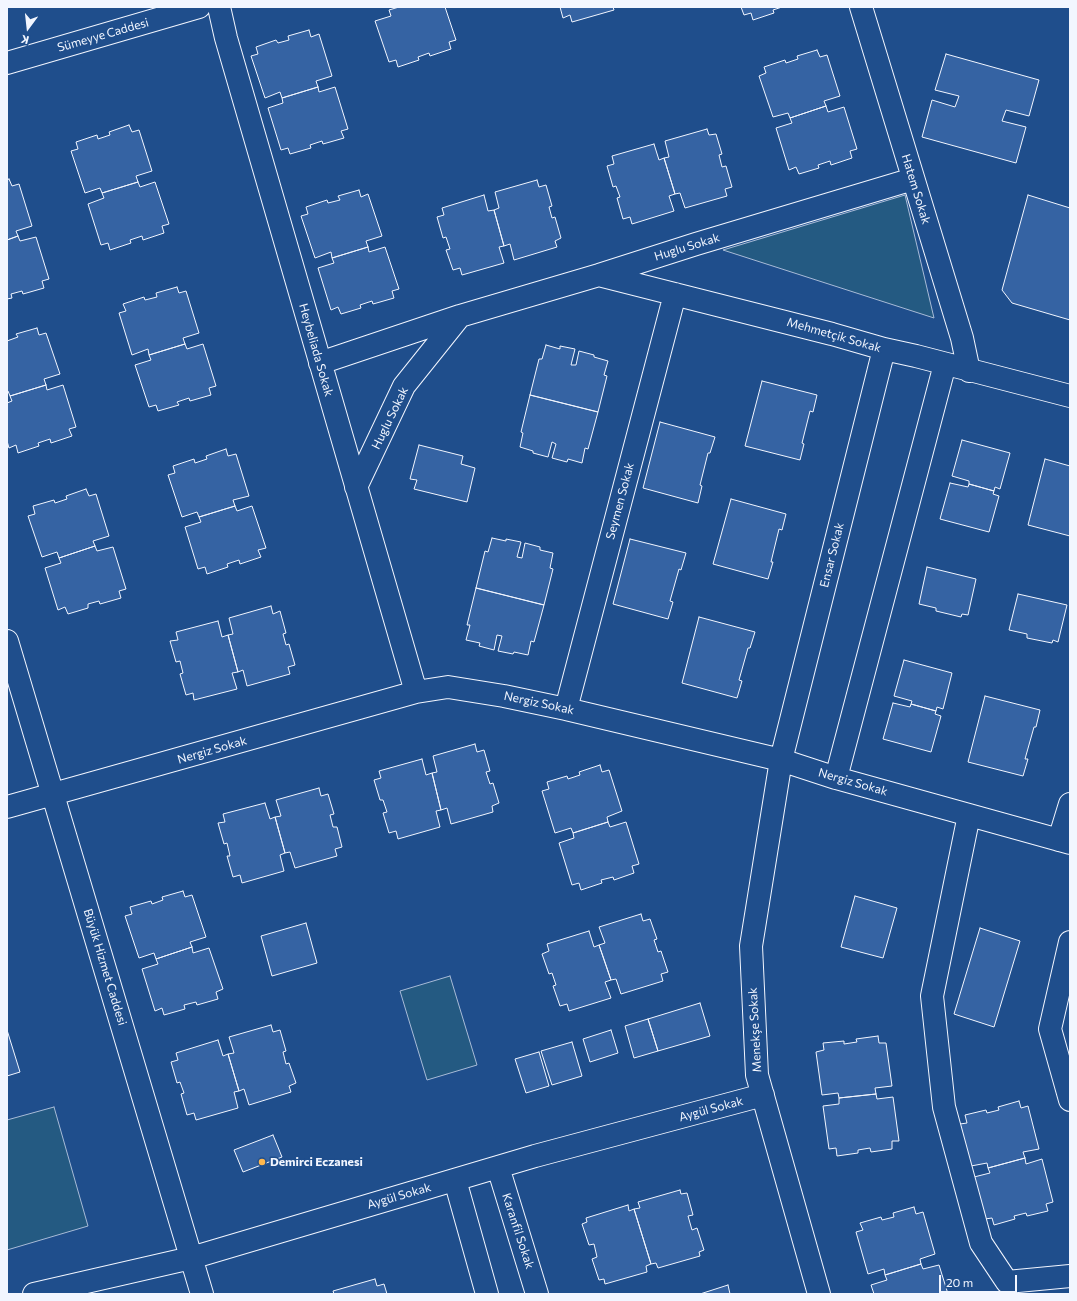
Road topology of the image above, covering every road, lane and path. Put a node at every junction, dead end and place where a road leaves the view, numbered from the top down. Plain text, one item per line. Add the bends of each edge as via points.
1 (198, 7) edge
2 (219, 7) edge
3 (861, 7) edge
4 (165, 12) edge
5 (7, 63) edge
6 (913, 179) junction
7 (598, 275) junction
8 (675, 294) junction
9 (460, 316) junction
10 (884, 350) junction
11 (320, 363) junction
12 (945, 364) junction
13 (969, 371) junction
14 (1070, 396) edge
15 (356, 487) junction
16 (7, 641) edge
17 (416, 692) junction
18 (566, 709) junction
19 (781, 760) junction
20 (836, 778) junction
21 (54, 794) junction
22 (1070, 804) edge
23 (7, 807) edge
24 (970, 815) junction
25 (1065, 841) edge
26 (1070, 942) edge
27 (763, 1095) junction
28 (1070, 1100) edge
29 (498, 1167) junction
30 (455, 1180) junction
31 (191, 1258) junction
32 (1070, 1276) edge
33 (34, 1294) edge
34 (202, 1294) edge
35 (487, 1294) edge
36 (537, 1294) edge
37 (819, 1294) edge

1 - 4 street, Sümeyye Caddesi
2 - 11 street, Heybeliada Sokak
3 - 6 street, Hatem Sokak
4 - 5 street, Sümeyye Caddesi
6 - 7 street, Huglu Sokak
6 - 13 street, Hatem Sokak via 962,338
7 - 8 street, Mehmetçik Sokak
7 - 9 street, Huglu Sokak
8 - 10 street, Mehmetçik Sokak
8 - 18 street, Seymen Sokak
9 - 11 street, Huglu Sokak
9 - 15 street, Huglu Sokak via 404,386
10 - 12 street, Mehmetçik Sokak
10 - 19 street, Ensar Sokak
11 - 15 street, Heybeliada Sokak
12 - 13 street, Mehmetçik Sokak
12 - 20 street
13 - 14 street, Mehmetçik Sokak
15 - 17 street, Heybeliada Sokak
16 - 21 street, Büyük Hizmet Caddesi
17 - 18 street, Nergiz Sokak via 448,687
17 - 21 street, Nergiz Sokak
18 - 19 street, Nergiz Sokak
19 - 20 street, Nergiz Sokak
19 - 27 street, Menekşe Sokak via 751,946 757,1075
20 - 24 street, Nergiz Sokak
21 - 23 street, Nergiz Sokak
21 - 31 street, Büyük Hizmet Caddesi
22 - 25 street
24 - 25 street, Nergiz Sokak
24 - 32 street via 932,996 944,1107 981,1243 1007,1282
26 - 28 street via 1050,1029
27 - 29 street, Aygül Sokak
27 - 37 street, Menekşe Sokak
29 - 30 street, Aygül Sokak
29 - 36 street, Karanfil Sokak
30 - 31 street, Aygül Sokak
30 - 35 street
31 - 33 street, Aygül Sokak
31 - 34 street, Büyük Hizmet Caddesi

